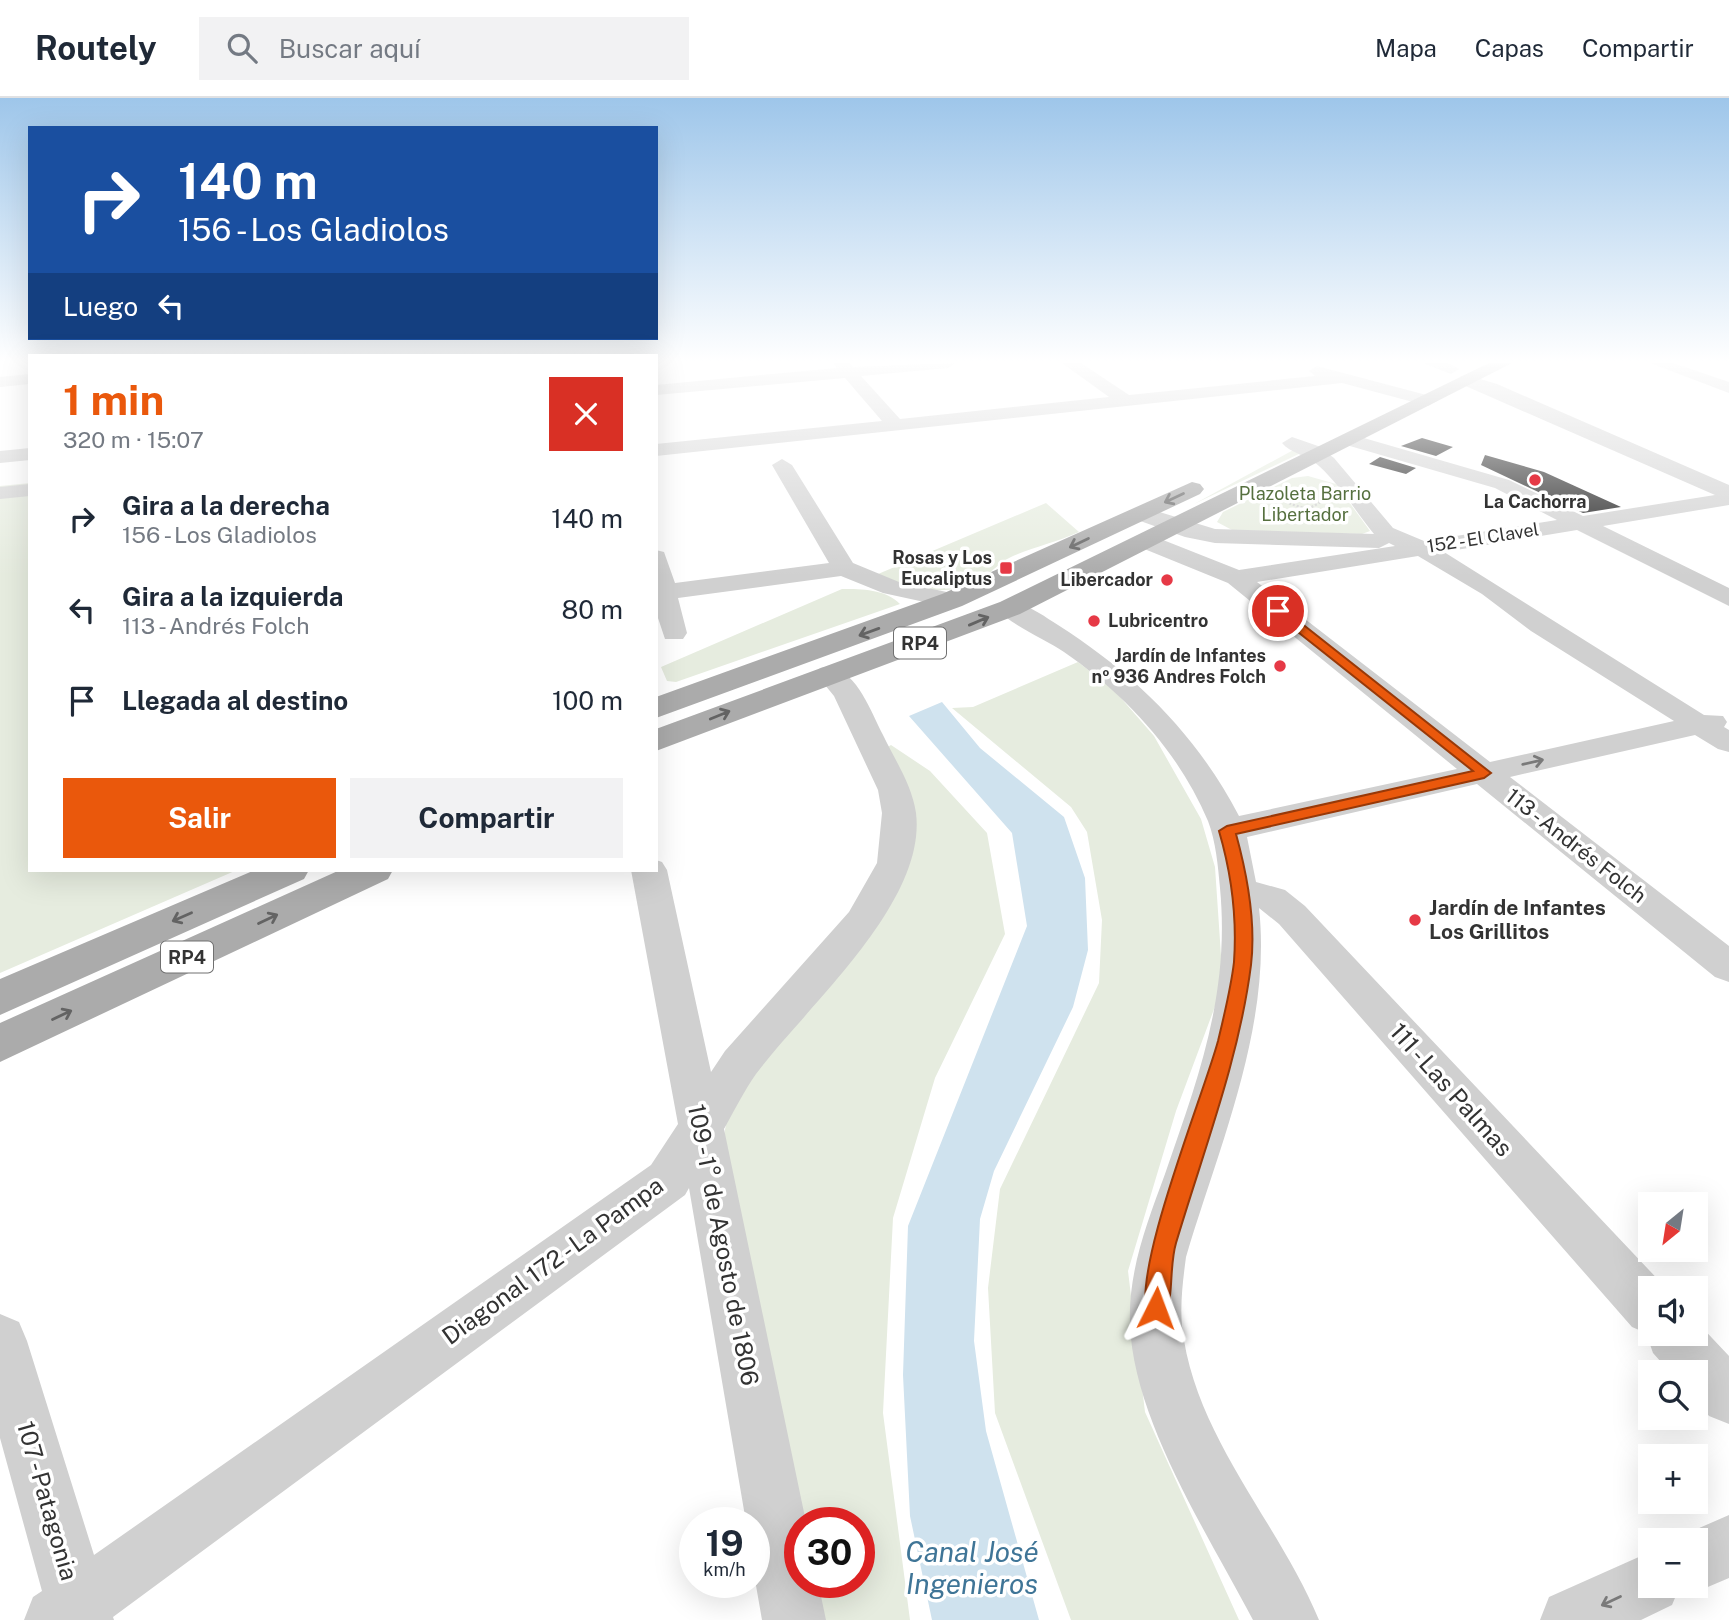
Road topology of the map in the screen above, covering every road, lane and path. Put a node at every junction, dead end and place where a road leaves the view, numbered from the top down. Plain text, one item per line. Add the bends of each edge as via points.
1 (816, 434) edge
2 (1310, 434) edge
3 (1362, 434) edge
4 (1595, 434) edge
5 (1350, 440) junction
6 (1292, 443) junction
7 (658, 450) edge
8 (28, 454) edge
9 (1266, 454) dead end
10 (1319, 455) junction
11 (0, 457) edge
12 (782, 465) dead end
13 (1216, 478) dead end
14 (1346, 486) junction
15 (28, 490) edge
16 (0, 493) edge
17 (1729, 493) edge
18 (1729, 499) edge
19 (1307, 510) dead end
20 (1578, 523) junction
21 (1175, 526) junction
22 (1143, 527) junction
23 (1413, 550) junction
24 (658, 566) edge
25 (844, 568) junction
26 (1237, 578) junction
27 (664, 592) junction
28 (1729, 598) edge
29 (952, 600) junction
30 (1010, 608) junction
31 (674, 633) dead end
32 (830, 674) junction
33 (658, 704) edge
34 (1715, 722) edge
35 (658, 740) edge
36 (1729, 743) edge
37 (1484, 773) junction
38 (1227, 831) junction
39 (285, 872) edge
40 (370, 872) edge
41 (649, 872) edge
42 (1239, 890) junction
43 (1729, 967) edge
44 (0, 998) edge
45 (0, 1044) edge
46 (701, 1128) junction
47 (1638, 1297) edge
48 (0, 1341) edge
49 (1683, 1346) edge
50 (1729, 1396) edge
51 (1729, 1546) edge
52 (1708, 1556) edge
53 (1638, 1589) edge
54 (72, 1615) edge
55 (794, 1620) edge
56 (1286, 1620) edge
57 (1572, 1620) edge

1 - 7 street
2 - 6 main road
3 - 5 main road, RP4
4 - 17 street
5 - 10 main road, RP4
5 - 20 street via 1502,484
6 - 9 main road
6 - 10 street
8 - 11 street
10 - 14 street
10 - 21 main road, RP4
12 - 25 street
13 -> 22 main road, RP4
14 - 19 path
14 - 23 street via 1378,527
15 - 16 street
18 - 20 street, 152 - El Clavel
20 - 23 street, 152 - El Clavel
20 - 28 street
21 - 22 main road, RP4
21 - 23 street via 1215,536 1365,539
22 - 26 street, 113 - Andrés Folch
22 -> 29 main road, RP4
22 - 30 main road, RP4
23 - 26 street, 152 - El Clavel
23 - 34 street via 1485,599
24 - 27 street
25 - 27 street
25 - 29 street via 892,588
26 - 37 street, 113 - Andrés Folch
27 - 31 street
29 -> 33 main road, RP4
32 -> 30 main road, RP4
30 - 38 street via 1060,636 1140,698 1184,753
35 -> 32 main road, RP4
32 - 46 street, Diagonal 172 - La Pampa via 847,694 894,790 899,813 895,863 862,921 740,1063
34 - 36 street
37 -> 34 street
37 - 38 street
37 - 43 street, 113 - Andrés Folch
38 - 42 street
39 -> 44 main road, RP4
45 -> 40 main road, RP4
41 - 46 street, 109 - 1° de Agosto de 1806
42 - 47 street, 111 - Las Palmas via 1272,899 1292,915
42 - 56 street via 1242,964 1236,1009 1161,1257 1156,1327 1170,1394 1190,1441
46 - 54 street, Diagonal 172 - La Pampa via 668,1181
46 - 55 street, 109 - 1° de Agosto de 1806
48 - 54 street, 107 - Patagonia
49 - 50 street
51 - 52 street
53 -> 57 street

